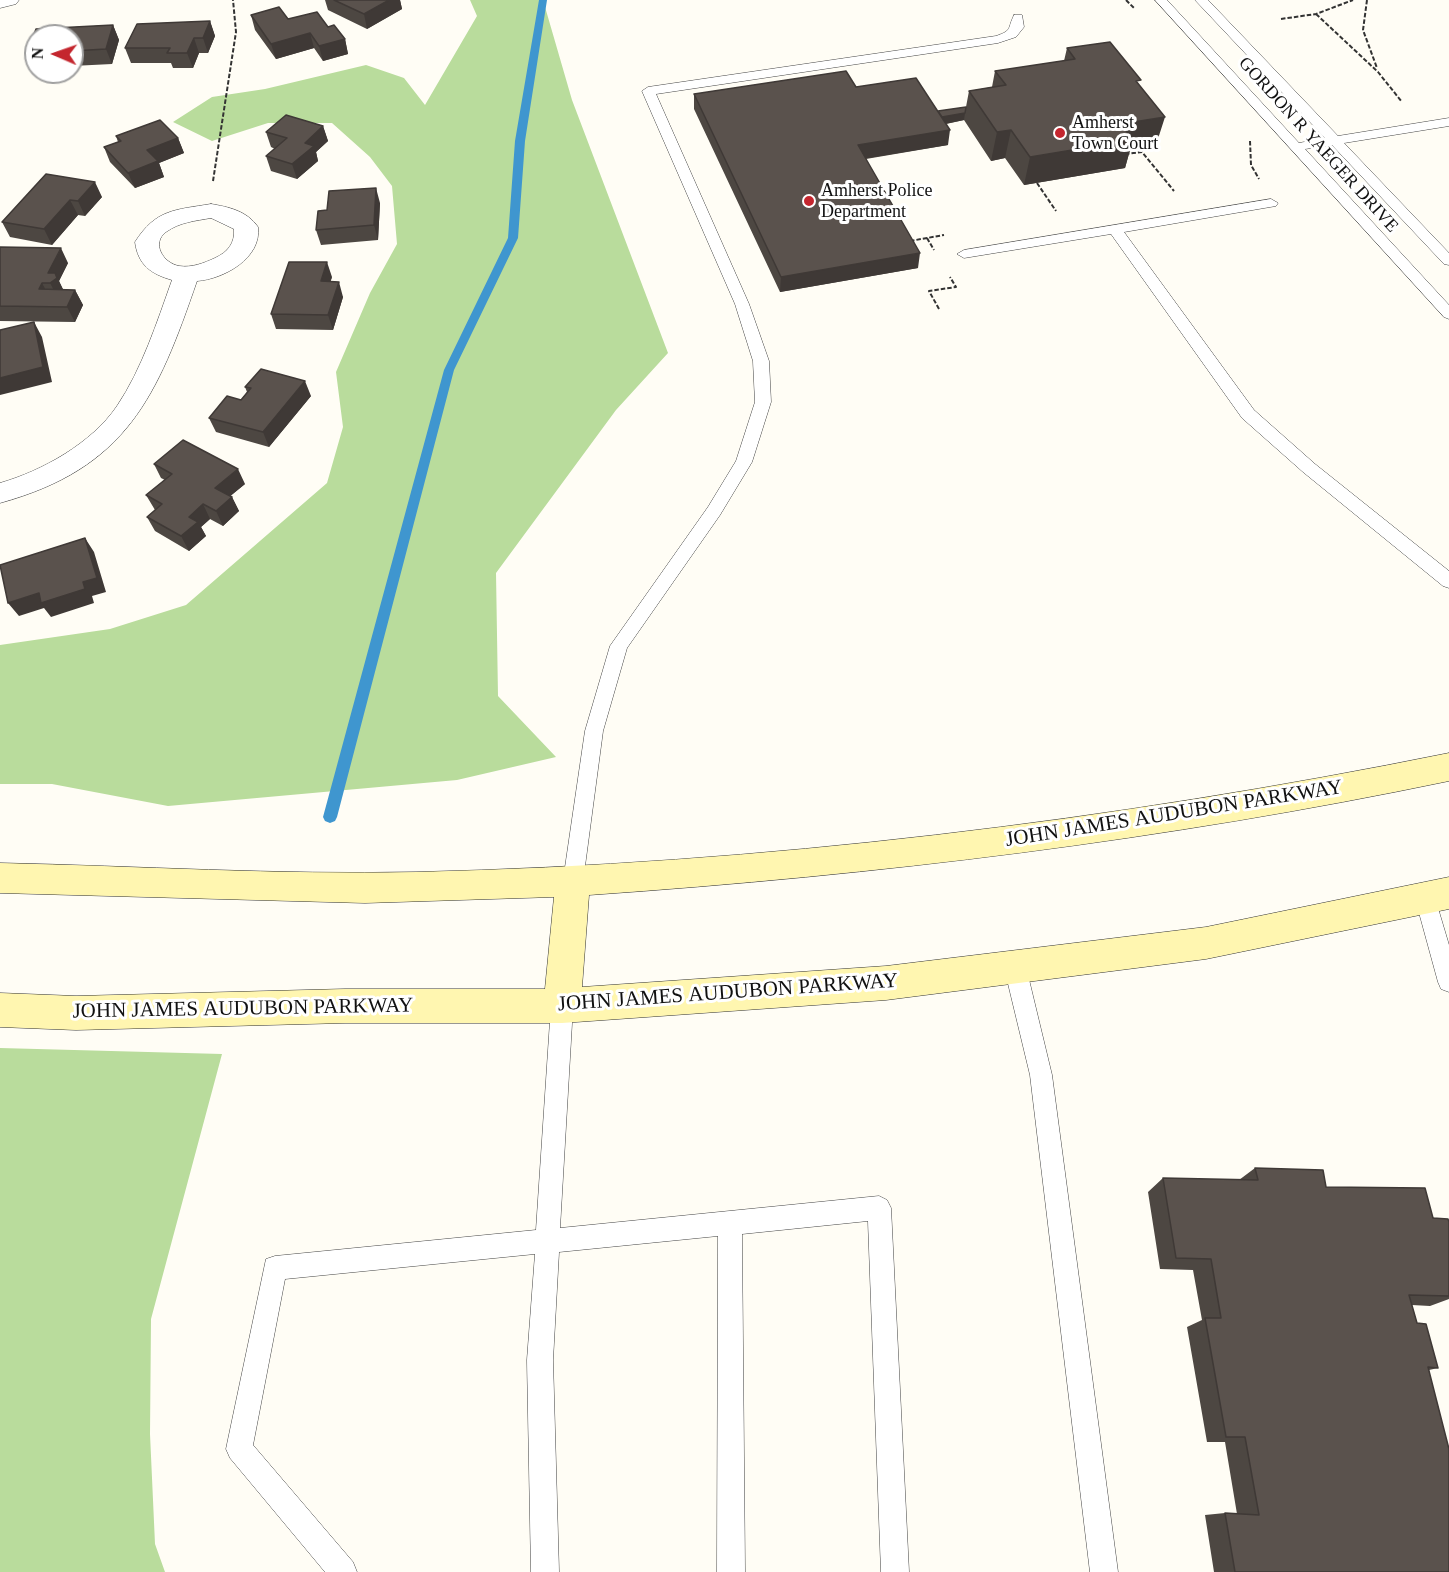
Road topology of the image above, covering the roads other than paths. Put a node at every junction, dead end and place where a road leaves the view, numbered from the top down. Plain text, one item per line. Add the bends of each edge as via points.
1 (9, 0) edge
2 (1161, 0) edge
3 (1201, 0) edge
4 (0, 2) edge
5 (1018, 18) dead end
6 (1449, 122) edge
7 (1335, 140) junction
8 (1296, 147) junction
9 (1271, 203) dead end
10 (1115, 229) junction
11 (964, 254) dead end
12 (1449, 261) edge
13 (187, 273) junction
14 (1449, 314) edge
15 (0, 493) edge
16 (1449, 580) edge
17 (1449, 767) edge
18 (0, 878) edge
19 (573, 881) junction
20 (1437, 895) edge
21 (1015, 967) junction
22 (1449, 982) edge
23 (562, 1006) junction
24 (0, 1010) edge
25 (730, 1222) junction
26 (546, 1240) junction
27 (343, 1572) edge
28 (545, 1572) edge
29 (731, 1572) edge
30 (895, 1572) edge
31 (1104, 1572) edge

1 - 4 street
2 - 8 lane, GORDON R YAEGER DRIVE
3 - 7 lane, GORDON R YAEGER DRIVE
5 - 19 lane via 1018,27 1012,34 998,39 648,91 742,303 761,361 763,402 744,462 619,646 594,731
6 - 7 lane
7 - 8 lane
7 - 12 lane, GORDON R YAEGER DRIVE
8 - 14 lane, GORDON R YAEGER DRIVE
9 - 10 lane
10 - 11 lane
10 - 16 lane via 1248,414
13 - 13 street via 158,268 148,260 144,251 146,241 163,223 208,211 226,213 246,227 246,241 235,257 222,265
13 - 15 street via 125,414 106,436 64,465
17 - 19 main road, JOHN JAMES AUDUBON PARKWAY via 1357,787 960,846 837,861
18 - 19 main road, JOHN JAMES AUDUBON PARKWAY via 272,888
19 - 23 main road
20 - 21 main road, JOHN JAMES AUDUBON PARKWAY via 1206,943
20 - 22 lane
21 - 23 main road, JOHN JAMES AUDUBON PARKWAY via 886,983
21 - 31 lane via 1041,1075
23 - 24 main road, JOHN JAMES AUDUBON PARKWAY
23 - 26 lane
25 - 26 lane
25 - 29 lane
25 - 30 lane via 879,1208
26 - 27 lane via 275,1268 239,1449
26 - 28 lane via 540,1360

